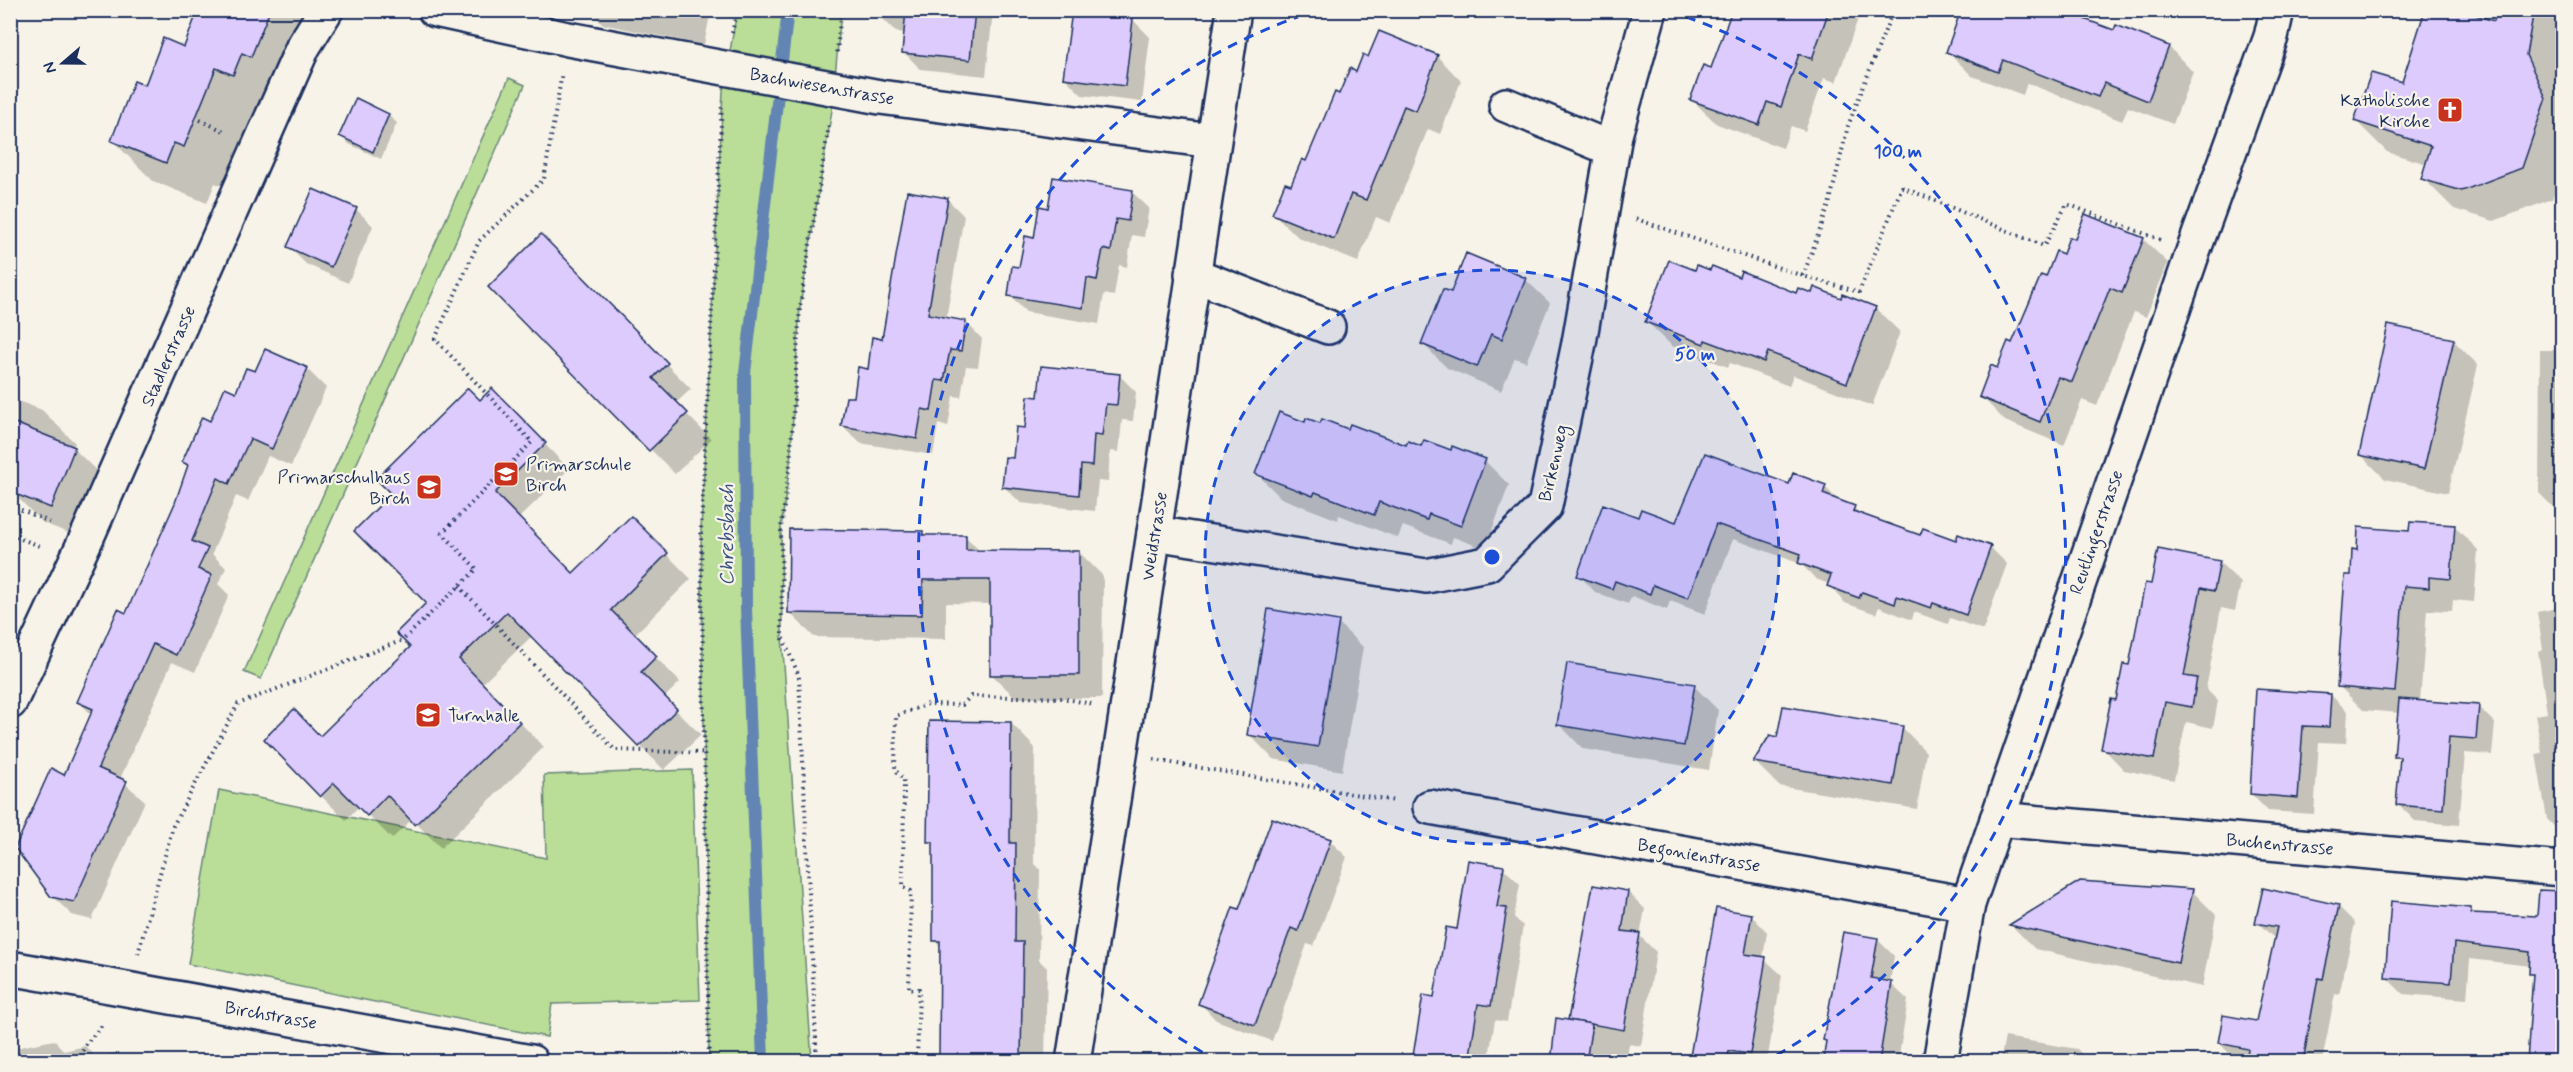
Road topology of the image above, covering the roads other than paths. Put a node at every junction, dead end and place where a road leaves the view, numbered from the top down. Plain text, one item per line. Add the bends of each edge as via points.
1 (326, 10) edge
2 (435, 10) edge
3 (1234, 10) edge
4 (1650, 10) edge
5 (2271, 12) edge
6 (534, 21) edge
7 (1506, 105) dead end
8 (1212, 141) junction
9 (1612, 149) junction
10 (1192, 274) junction
11 (1328, 327) dead end
12 (1154, 533) junction
13 (10, 702) edge
14 (1430, 807) road end
15 (1997, 819) junction
16 (2562, 869) edge
17 (1968, 904) junction
18 (10, 968) edge
19 (531, 1062) edge
20 (1073, 1062) edge
21 (1940, 1062) edge

1 - 13 street, Stadlerstrasse via 303,47
2 - 6 street, Bachwiesenstrasse
3 - 8 street, Weidstrasse
4 - 9 street, Birkenweg
5 - 15 street, Reutlingerstrasse via 2271,37
6 - 8 street, Bachwiesenstrasse via 568,39 819,86 980,112
7 - 9 street
8 - 10 street, Weidstrasse
9 - 12 street, Birkenweg via 1579,343 1545,506 1487,564 1426,576
10 - 11 street
10 - 12 street, Weidstrasse
12 - 20 street, Weidstrasse
14 - 17 street, Begonienstrasse
15 - 16 street, Buchenstrasse
15 - 17 street, Reutlingerstrasse
17 - 21 street, Reutlingerstrasse
18 - 19 street, Birchstrasse

